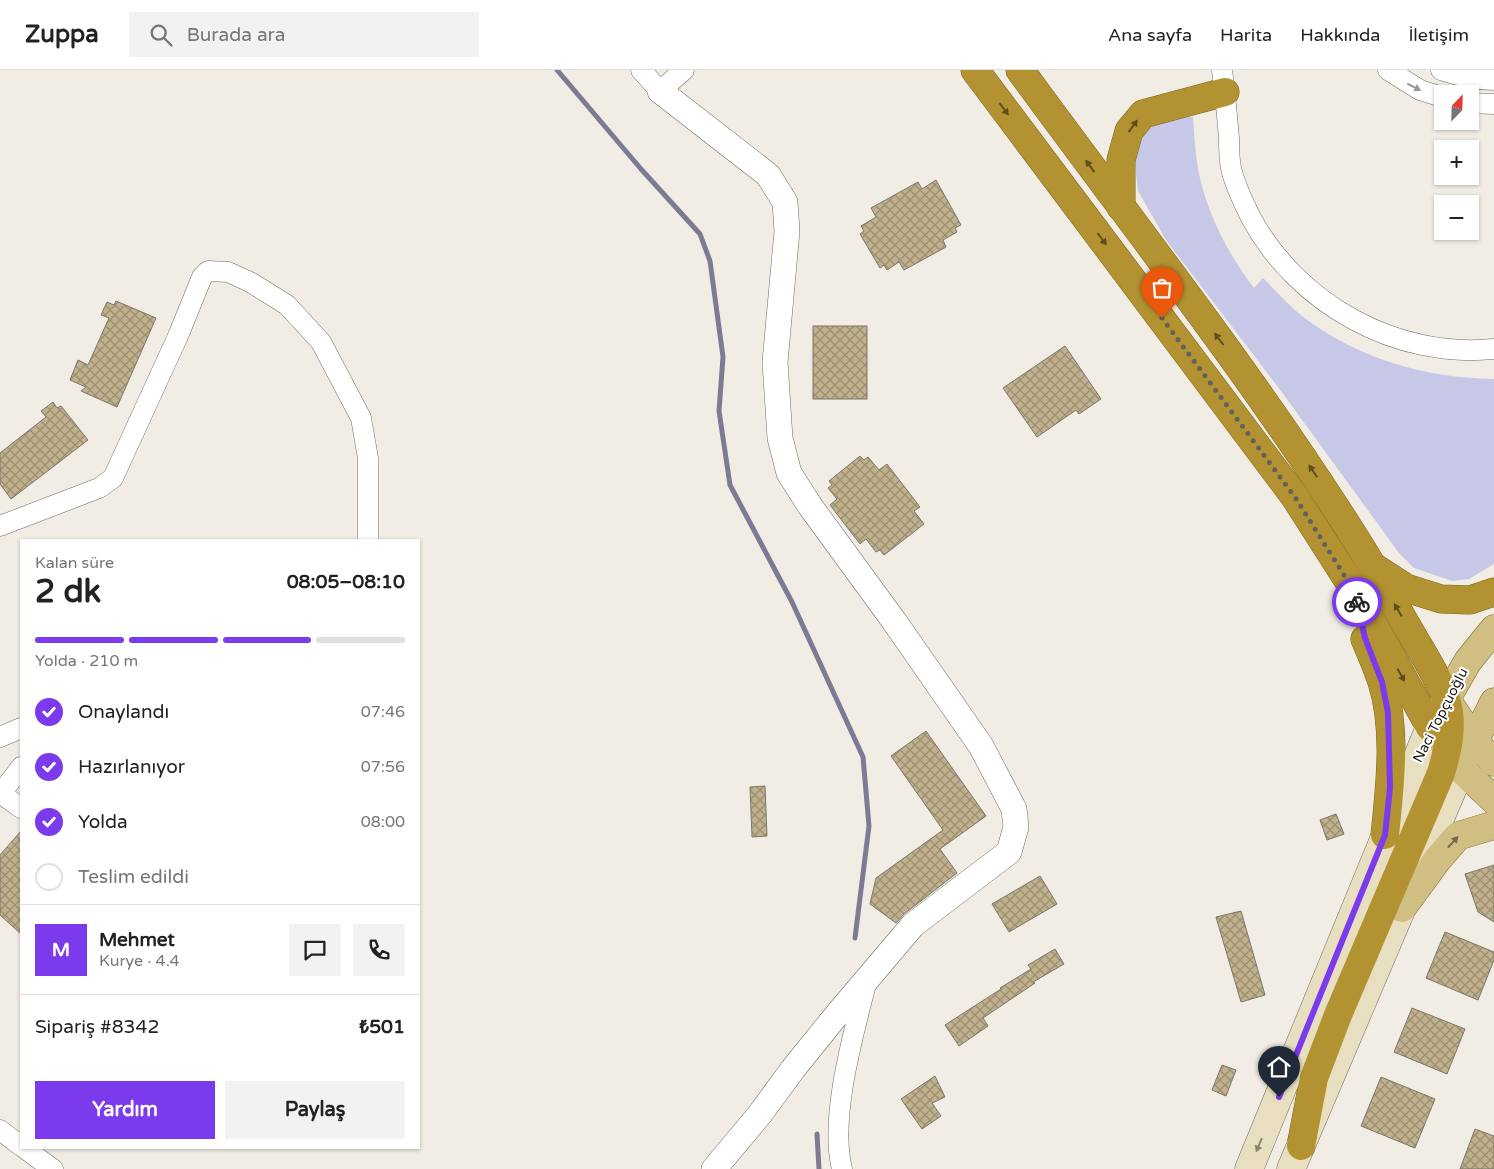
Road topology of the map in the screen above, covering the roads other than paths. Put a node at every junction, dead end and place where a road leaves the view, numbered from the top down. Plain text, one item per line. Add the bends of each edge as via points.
1 (641, 70) edge
2 (684, 70) edge
3 (975, 70) edge
4 (1020, 70) edge
5 (1388, 70) edge
6 (1441, 70) edge
7 (1494, 80) edge
8 (1223, 81) edge
9 (660, 91) junction
10 (1434, 95) edge
11 (1479, 103) edge
12 (1494, 104) edge
13 (1120, 207) junction
14 (1494, 349) edge
15 (0, 526) edge
16 (368, 539) edge
17 (1373, 566) junction
18 (1354, 591) junction
19 (1494, 592) edge
20 (1494, 629) edge
21 (1446, 699) junction
22 (1494, 702) edge
23 (1430, 727) junction
24 (20, 728) edge
25 (0, 737) edge
26 (1474, 742) junction
27 (1454, 758) junction
28 (1494, 762) edge
29 (20, 768) edge
30 (0, 794) edge
31 (1494, 800) edge
32 (20, 807) edge
33 (1494, 824) edge
34 (1385, 835) junction
35 (1402, 908) junction
36 (867, 980) junction
37 (0, 1130) edge
38 (20, 1145) edge
39 (26, 1149) edge
40 (1296, 1158) edge
41 (48, 1159) edge
42 (714, 1169) edge
43 (842, 1169) edge
44 (1249, 1169) edge

1 - 9 street
2 - 9 street
3 -> 18 highway via 1295,497
13 -> 4 highway
5 -> 10 street
6 - 7 street via 1478,80
13 -> 8 highway via 1120,160 1129,131 1143,114
8 - 14 street via 1231,172 1243,202 1280,262 1308,289 1367,327 1400,340 1435,348
9 - 36 street via 768,175 785,202 787,231 775,362 780,438 789,474 981,746 1014,809 1016,827 1008,852 913,925
11 - 12 street
17 -> 13 highway via 1256,389
15 - 16 street via 98,488 113,478 202,277 208,271 235,275 287,305 321,342 362,418 368,458
17 - 19 highway via 1406,588 1441,600 1470,600
21 -> 17 highway
18 -> 23 highway
18 - 34 highway via 1365,638 1382,682 1388,713 1390,788
20 - 21 main road, Naci Topçuoğlu via 1468,661
21 - 23 main road, Naci Topçuoğlu
21 - 26 main road
21 - 27 highway
22 - 26 main road
23 - 27 main road
23 - 34 main road, Naci Topçuoğlu
24 - 25 street
26 - 27 main road
26 - 28 main road
27 - 31 main road
27 - 35 main road
27 - 40 highway via 1441,774 1338,1015 1314,1078
29 - 30 street
30 - 32 street
35 -> 33 main road via 1458,836
34 -> 44 main road, Naci Topçuoğlu
35 - 40 main road
36 - 42 street
36 - 43 street via 843,1084 839,1124
37 - 38 street
39 - 41 street

